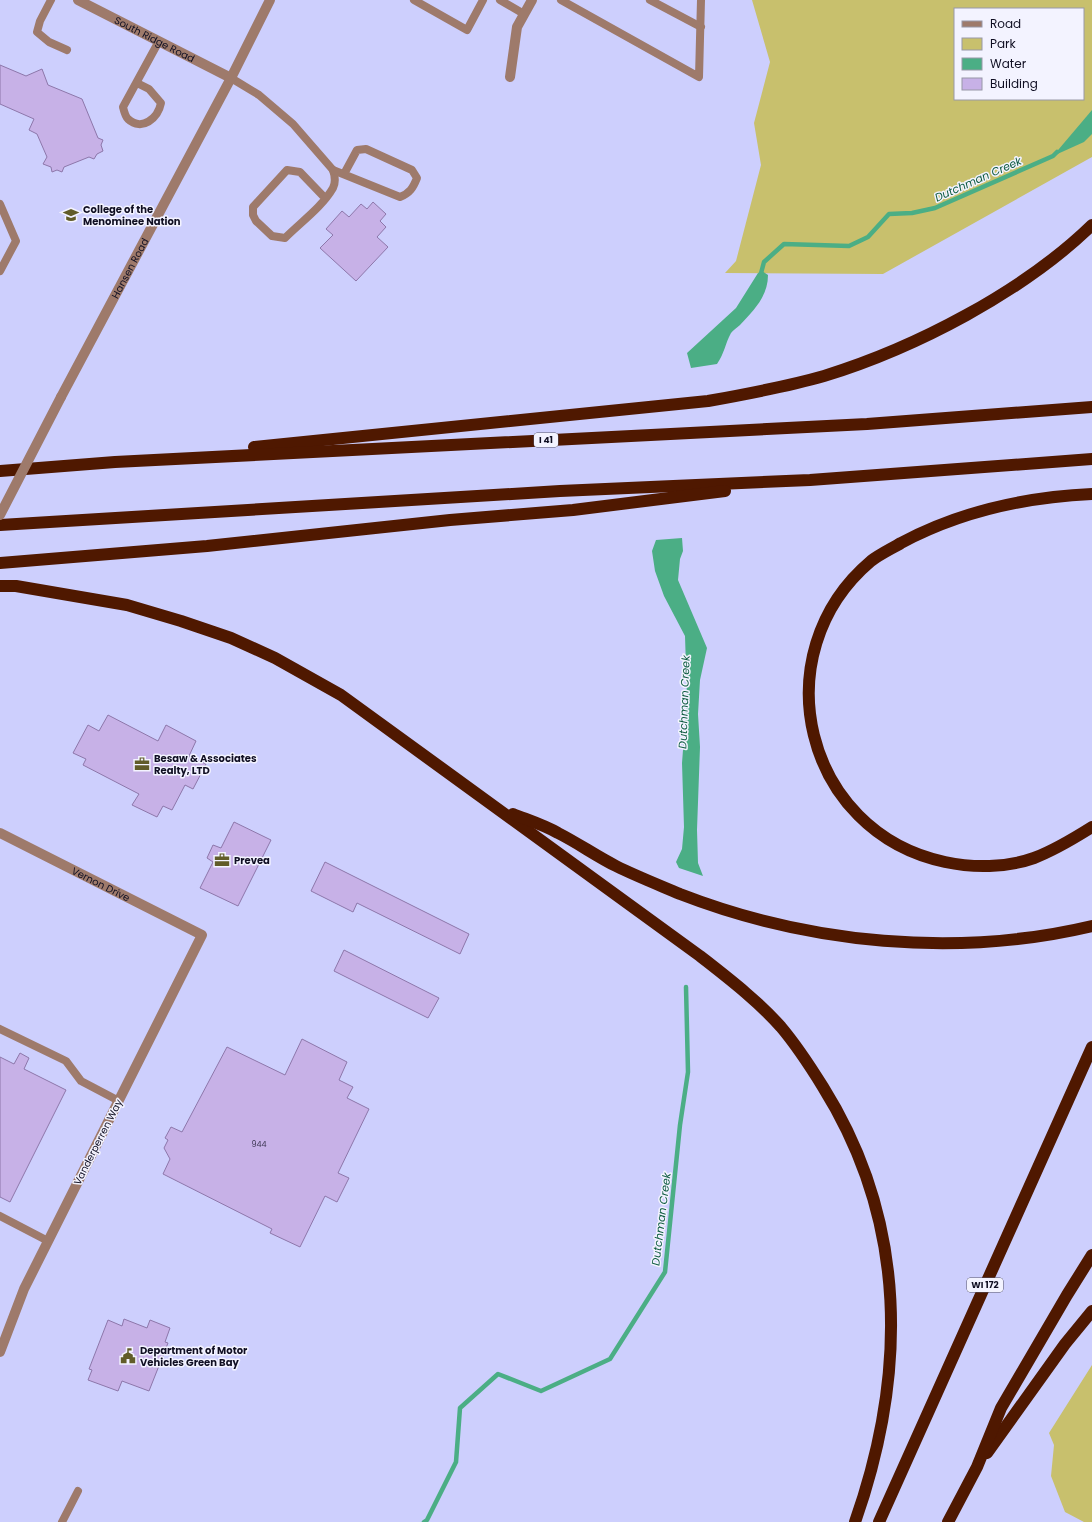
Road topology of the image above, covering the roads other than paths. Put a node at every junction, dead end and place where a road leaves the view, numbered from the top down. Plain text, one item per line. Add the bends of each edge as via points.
1 (51, 0) edge
2 (78, 0) edge
3 (270, 0) edge
4 (414, 0) edge
5 (483, 0) edge
6 (500, 0) edge
7 (532, 0) edge
8 (560, 0) edge
9 (650, 0) edge
10 (702, 0) edge
11 (524, 14) junction
12 (701, 27) junction
13 (159, 41) junction
14 (68, 50) dead end
15 (510, 76) dead end
16 (231, 78) junction
17 (137, 83) junction
18 (333, 170) junction
19 (344, 174) junction
20 (325, 198) junction
21 (0, 204) edge
22 (1092, 225) edge
23 (0, 270) edge
24 (1092, 407) edge
25 (1092, 459) edge
26 (115, 462) junction
27 (0, 471) edge
28 (810, 480) junction
29 (1092, 494) edge
30 (0, 515) edge
31 (0, 525) edge
32 (0, 563) edge
33 (0, 586) edge
34 (495, 807) junction
35 (1092, 827) edge
36 (0, 833) edge
37 (1086, 927) edge
38 (202, 934) joint
39 (0, 1028) edge
40 (1092, 1047) edge
41 (118, 1101) junction
42 (0, 1216) edge
43 (48, 1240) junction
44 (1092, 1255) edge
45 (1092, 1311) edge
46 (0, 1352) edge
47 (977, 1467) junction
48 (78, 1490) dead end
49 (62, 1522) edge
50 (855, 1522) edge
51 (879, 1522) edge
52 (948, 1522) edge

1 - 14 lane via 37,32 49,42
2 - 13 street, South Ridge Road
3 - 16 street, Hansen Road
4 - 5 lane via 467,30
6 - 11 lane
7 - 11 street
8 - 12 lane via 699,77
9 - 12 lane
10 - 12 lane
11 - 15 street via 517,26
13 - 16 street, South Ridge Road
13 - 17 lane
16 - 18 lane via 259,95 294,124
16 - 30 street, Hansen Road, bridge
17 - 17 lane via 123,107 127,118 134,123 144,123 154,119 161,103 148,89
18 - 19 lane
18 - 20 lane via 336,177 334,187
19 - 19 lane via 400,197 408,194 417,178 412,170 366,148 357,150
20 - 20 lane via 285,238 272,236 253,215 253,206 287,170 300,172
21 - 23 lane via 16,241
22 - 26 highway via 1019,283 980,307 915,340 857,364 780,388 708,401
24 - 26 highway, I 41 via 867,424
25 - 28 highway
26 - 27 highway, I 41
28 - 31 highway via 560,490
28 - 32 highway via 573,510 450,520 207,546
29 - 35 highway via 1060,496 983,511 923,531 872,560 845,589 824,621 815,645 808,693 815,744 830,779 845,801 863,819 898,846 922,857 965,866 993,866 1032,859 1067,843
33 - 34 highway via 16,586 127,605 217,633 275,658 341,695
34 - 37 highway via 557,832 617,866 680,894 757,919 819,932 918,943 994,940
34 - 50 highway via 700,956 755,1000 805,1058 842,1116 868,1178 882,1231 892,1324 881,1430 872,1473
36 - 38 street, Vernon Drive
38 - 41 street, Vanderperren Way
39 - 41 lane via 66,1061 81,1081
40 - 51 highway, WI 172
41 - 43 street, Vanderperren Way
42 - 43 lane
43 - 46 street, Vanderperren Way via 24,1289
44 - 47 highway via 1001,1408
45 - 47 highway via 1065,1344
47 - 52 highway
48 - 49 lane

